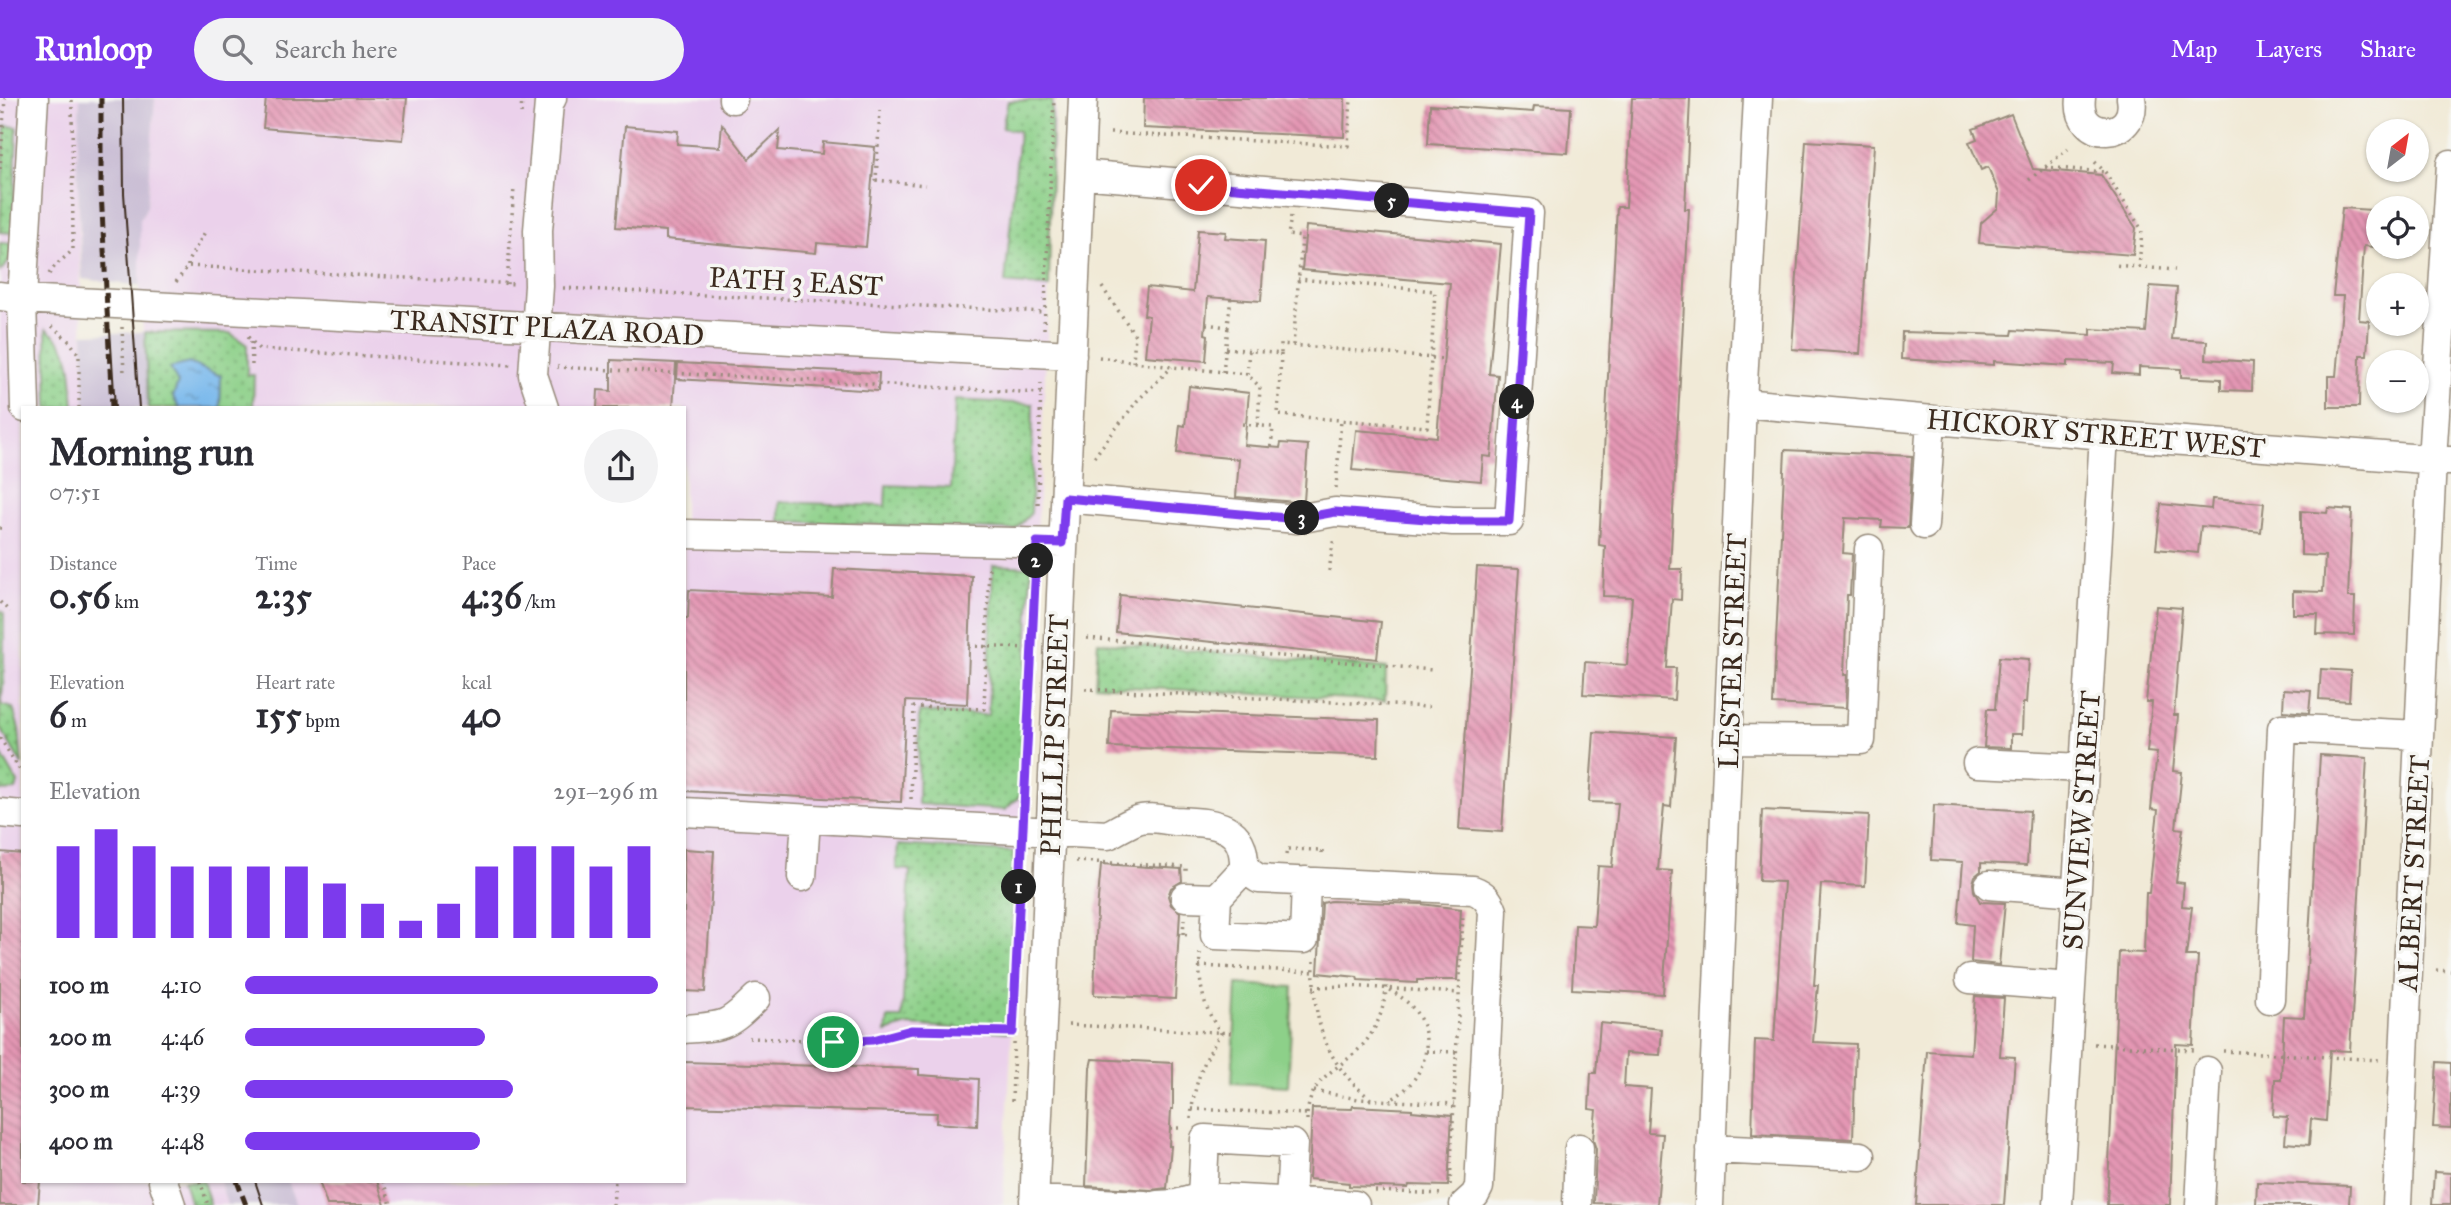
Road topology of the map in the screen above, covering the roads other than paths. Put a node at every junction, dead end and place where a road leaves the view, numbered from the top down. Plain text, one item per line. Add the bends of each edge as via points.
1 (34, 98) edge
2 (552, 98) edge
3 (1083, 98) edge
4 (1758, 98) edge
5 (2081, 98) edge
6 (2131, 98) edge
7 (2451, 164) edge
8 (1080, 174) junction
9 (2449, 220) edge
10 (11, 297) edge
11 (536, 326) junction
12 (1085, 356) junction
13 (1742, 403) junction
14 (25, 406) edge
15 (543, 406) edge
16 (1931, 420) junction
17 (2104, 435) junction
18 (2442, 460) edge
19 (1065, 498) junction
20 (1924, 524) dead end
21 (686, 534) edge
22 (1049, 543) junction
23 (1869, 549) dead end
24 (2419, 735) junction
25 (1728, 739) junction
26 (1977, 763) dead end
27 (2084, 768) junction
28 (686, 812) edge
29 (0, 813) edge
30 (21, 815) edge
31 (806, 820) junction
32 (1050, 832) junction
33 (1244, 869) junction
34 (802, 877) dead end
35 (1306, 881) junction
36 (1989, 885) dead end
37 (2076, 892) junction
38 (1185, 897) dead end
39 (1217, 898) junction
40 (1970, 979) dead end
41 (2070, 987) junction
42 (756, 998) dead end
43 (2270, 999) dead end
44 (686, 1029) edge
45 (2209, 1057) road end
46 (1579, 1148) dead end
47 (1711, 1149) junction
48 (1861, 1156) dead end
49 (164, 1183) edge
50 (1202, 1197) junction
51 (1363, 1198) edge
52 (1290, 1202) junction
53 (1034, 1203) edge
54 (171, 1205) edge
55 (1145, 1205) edge
56 (1157, 1205) edge
57 (1464, 1205) edge
58 (1577, 1205) edge
59 (1709, 1205) edge
60 (2058, 1205) edge
61 (2200, 1205) edge
62 (2397, 1205) edge

1 - 10 street
2 - 11 street via 538,230
3 - 8 street, PHILLIP STREET
4 - 13 street, LESTER STREET
5 - 6 street via 2085,121 2107,132 2127,120
7 - 9 street, ALBERT STREET
8 - 12 street, PHILLIP STREET
8 - 19 street via 1529,213 1509,521 1335,512 1297,519
9 - 18 street, ALBERT STREET
10 - 11 street, TRANSIT PLAZA ROAD
10 - 14 street
11 - 12 street, TRANSIT PLAZA ROAD
11 - 15 street via 533,375
12 - 19 street, PHILLIP STREET
13 - 16 street, HICKORY STREET WEST
13 - 25 street, LESTER STREET
16 - 17 street, HICKORY STREET WEST
16 - 20 street
17 - 18 street, HICKORY STREET WEST
17 - 27 street, SUNVIEW STREET
18 - 24 street, ALBERT STREET
19 - 22 street, PHILLIP STREET
21 - 22 street
22 - 32 street, PHILLIP STREET via 1044,649
23 - 25 street via 1861,740
24 - 43 street via 2283,728
24 - 62 street, ALBERT STREET
25 - 47 street, LESTER STREET
26 - 27 street
27 - 37 street, SUNVIEW STREET
28 - 31 street
29 - 30 street
31 - 32 street
31 - 34 street
32 - 33 street via 1108,835 1140,819 1220,825 1240,843
32 - 53 street, PHILLIP STREET
33 - 35 street via 1259,879
33 - 39 street
35 - 39 street via 1304,939 1215,935
35 - 57 street via 1473,890 1490,904 1479,1187
36 - 37 street
37 - 41 street, SUNVIEW STREET
38 - 39 street
40 - 41 street
41 - 60 street, SUNVIEW STREET
42 - 44 street via 735,1020
45 - 61 street
46 - 58 street
47 - 48 street
47 - 59 street, LESTER STREET
49 - 54 street
50 - 52 street
50 - 52 street via 1205,1139 1228,1140 1293,1144
50 - 56 street
51 - 52 street
53 - 55 street

